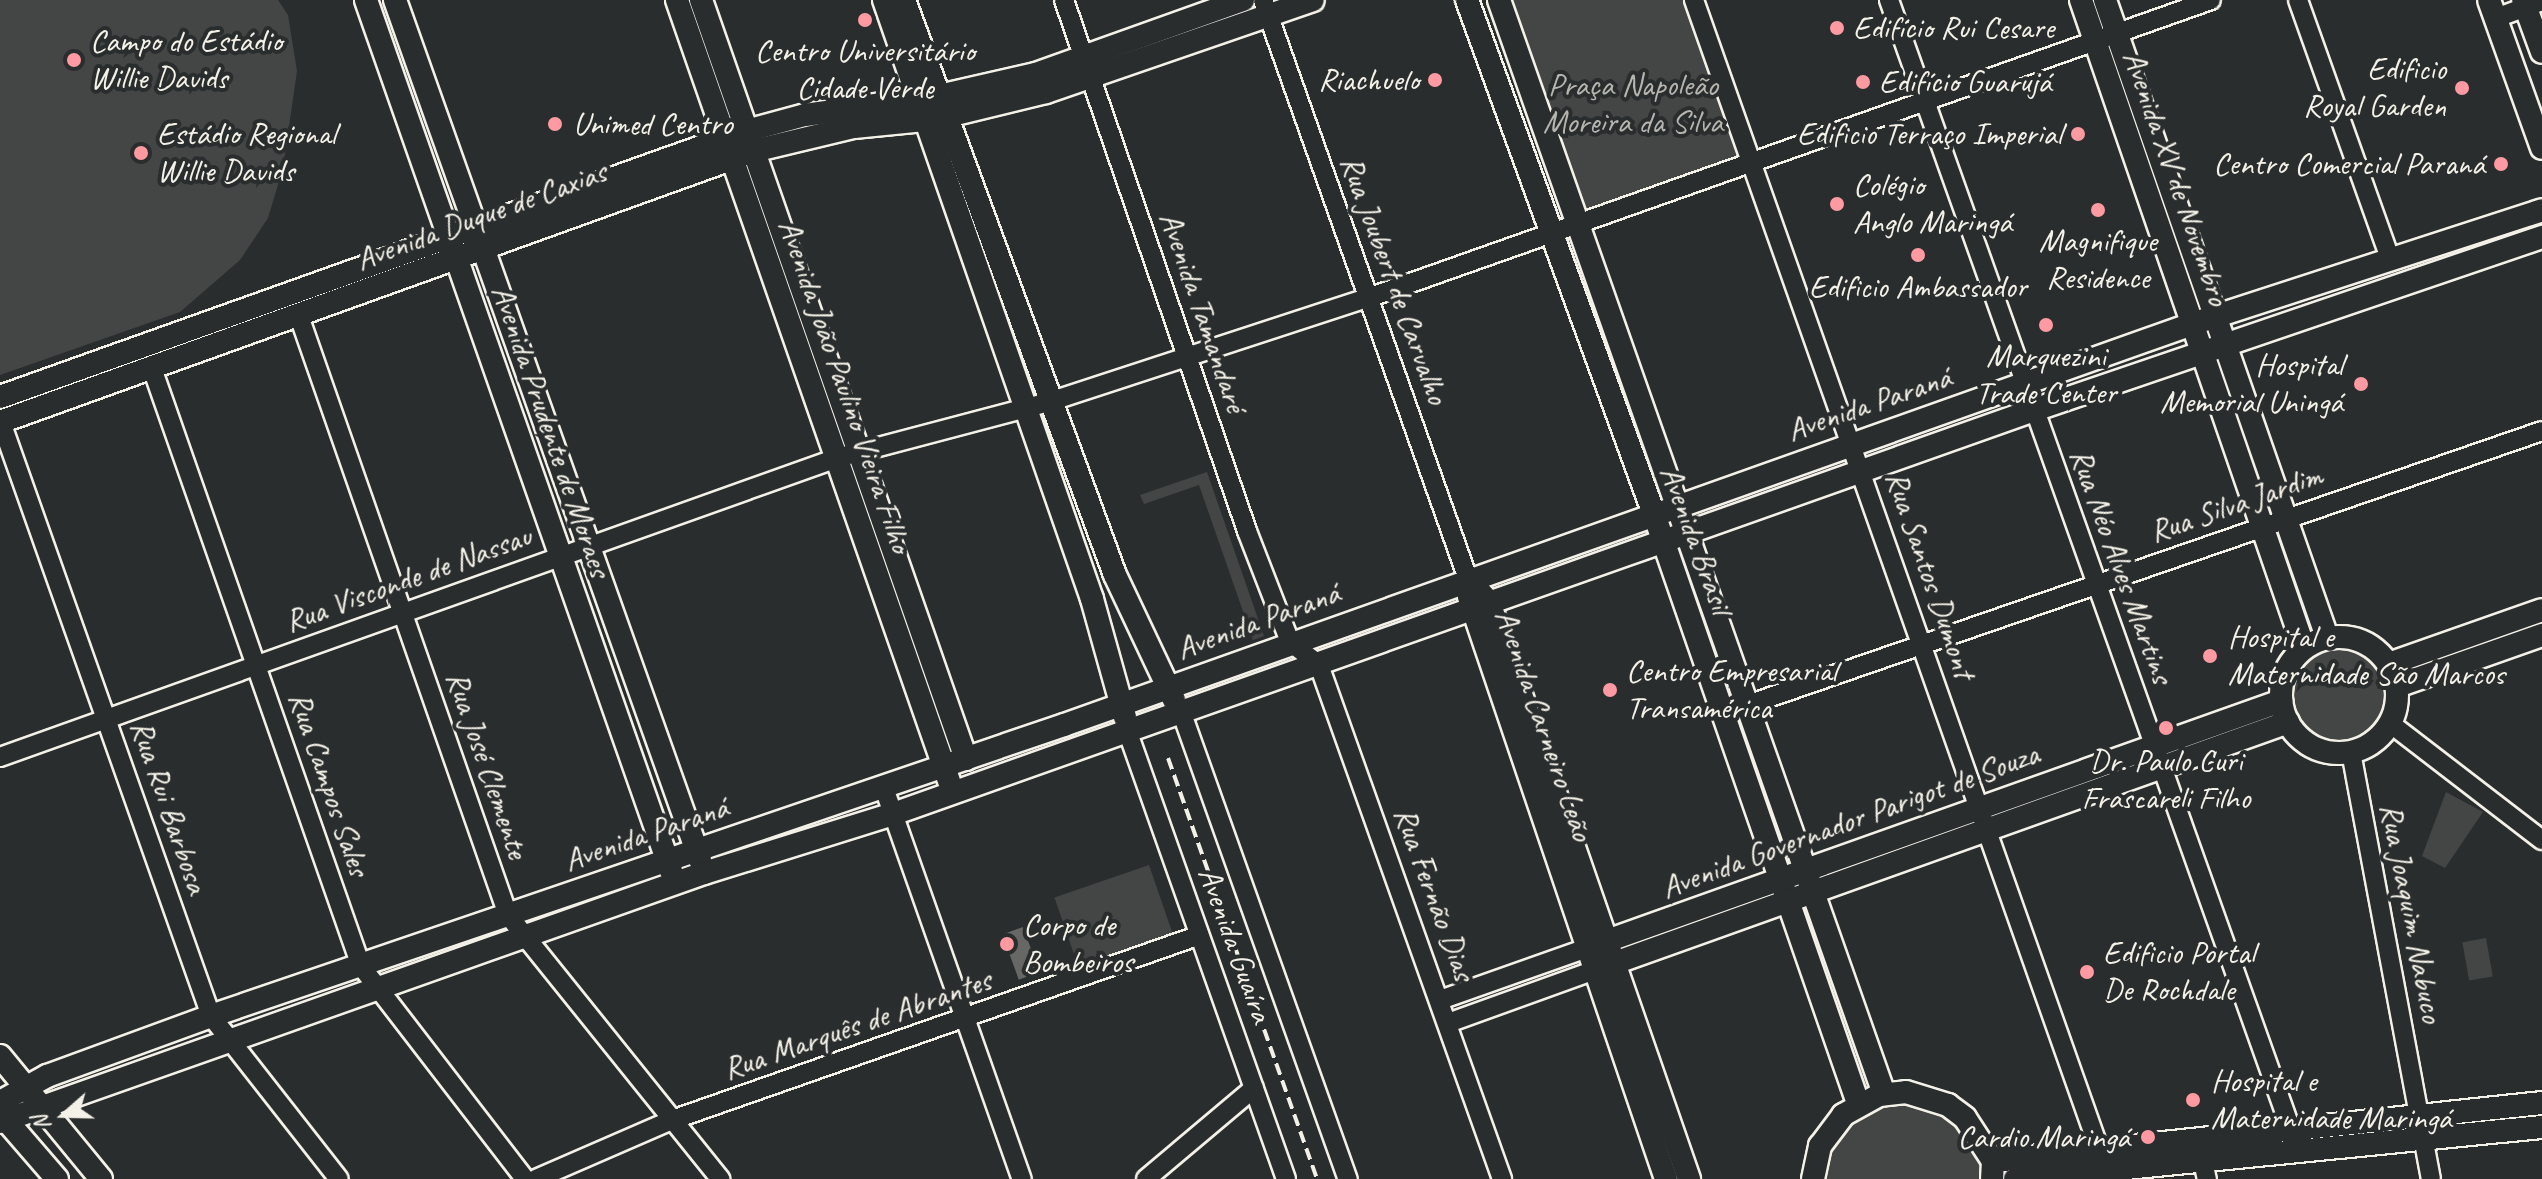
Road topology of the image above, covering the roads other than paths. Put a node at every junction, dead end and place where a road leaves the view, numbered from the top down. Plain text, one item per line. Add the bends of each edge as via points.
1 (366, 0) edge
2 (395, 0) edge
3 (677, 0) edge
4 (701, 0) edge
5 (884, 0) edge
6 (904, 0) edge
7 (1064, 0) edge
8 (1243, 0) edge
9 (1313, 0) edge
10 (1467, 0) edge
11 (1499, 0) edge
12 (1694, 0) edge
13 (1889, 0) edge
14 (2081, 0) edge
15 (2105, 0) edge
16 (2211, 0) edge
17 (2298, 0) edge
18 (2530, 3) edge
19 (1266, 8) edge
20 (2493, 9) edge
21 (2117, 33) junction
22 (1151, 36) junction
23 (1198, 40) junction
24 (2095, 41) junction
25 (2542, 52) edge
26 (1087, 69) junction
27 (1012, 80) junction
28 (1924, 101) junction
29 (988, 106) junction
30 (933, 108) junction
31 (805, 115) junction
32 (854, 127) junction
33 (750, 141) junction
34 (728, 148) junction
35 (2542, 148) edge
36 (1752, 162) junction
37 (2542, 210) edge
38 (1578, 225) junction
39 (476, 227) junction
40 (1551, 234) junction
41 (449, 236) junction
42 (2542, 237) edge
43 (2441, 243) junction
44 (484, 249) junction
45 (2401, 256) junction
46 (457, 259) junction
47 (2478, 259) junction
48 (2380, 294) junction
49 (1368, 298) junction
50 (299, 316) junction
51 (2214, 317) junction
52 (2192, 324) junction
53 (2224, 346) junction
54 (2110, 353) junction
55 (2202, 353) junction
56 (1185, 359) junction
57 (152, 368) junction
58 (2157, 368) junction
59 (2024, 383) junction
60 (0, 397) edge
61 (1049, 402) junction
62 (1027, 408) junction
63 (2034, 410) junction
64 (1927, 418) junction
65 (0, 422) edge
66 (2542, 431) edge
67 (1852, 443) junction
68 (848, 455) junction
69 (1904, 458) junction
70 (1862, 471) junction
71 (1715, 492) junction
72 (1678, 506) junction
73 (1765, 506) junction
74 (1654, 514) junction
75 (2285, 519) junction
76 (2262, 527) junction
77 (1687, 534) junction
78 (1664, 543) junction
79 (589, 547) junction
80 (561, 556) junction
81 (1530, 558) junction
82 (1566, 576) junction
83 (1468, 579) junction
84 (2096, 584) junction
85 (1406, 601) junction
86 (1479, 606) junction
87 (2542, 610) edge
88 (402, 613) junction
89 (2542, 635) edge
90 (2327, 637) junction
91 (1384, 640) junction
92 (1290, 642) junction
93 (1921, 644) junction
94 (2304, 648) junction
95 (2389, 664) junction
96 (1319, 665) junction
97 (255, 666) junction
98 (1218, 668) junction
99 (2397, 686) junction
100 (1253, 687) junction
101 (1167, 688) junction
102 (1747, 704) junction
103 (1122, 705) junction
104 (1181, 711) junction
105 (2284, 711) junction
106 (1724, 713) junction
107 (106, 719) junction
108 (2390, 723) junction
109 (1064, 725) junction
110 (1127, 730) junction
111 (2351, 752) junction
112 (0, 757) edge
113 (2157, 757) junction
114 (1046, 758) junction
115 (966, 759) junction
116 (945, 767) junction
117 (884, 788) junction
118 (954, 793) junction
119 (843, 802) junction
120 (893, 814) junction
121 (1982, 819) junction
122 (815, 839) junction
123 (2542, 840) edge
124 (696, 849) junction
125 (667, 859) junction
126 (1805, 870) junction
127 (704, 873) junction
128 (625, 874) junction
129 (1782, 879) junction
130 (676, 883) junction
131 (1813, 892) junction
132 (1789, 900) junction
133 (601, 910) junction
134 (508, 915) junction
135 (1200, 935) junction
136 (524, 936) junction
137 (1597, 944) junction
138 (409, 949) junction
139 (450, 963) junction
140 (361, 966) junction
141 (1605, 967) junction
142 (329, 977) junction
143 (375, 989) junction
144 (1440, 1000) junction
145 (305, 1015) junction
146 (211, 1016) junction
147 (964, 1020) junction
148 (1448, 1023) junction
149 (229, 1042) junction
150 (0, 1056) edge
151 (62, 1070) junction
152 (24, 1085) junction
153 (1645, 1085) junction
154 (1254, 1088) junction
155 (1884, 1094) junction
156 (74, 1097) junction
157 (1858, 1103) junction
158 (2542, 1103) edge
159 (42, 1109) junction
160 (2, 1115) edge
161 (2419, 1116) junction
162 (672, 1120) junction
163 (2542, 1127) edge
164 (2421, 1139) junction
165 (2296, 1141) junction
166 (2104, 1160) junction
167 (2202, 1160) edge
168 (1993, 1170) edge
169 (57, 1179) edge
170 (101, 1179) edge
171 (339, 1179) edge
172 (525, 1179) edge
173 (536, 1179) edge
174 (720, 1179) edge
175 (1022, 1179) edge
176 (1146, 1179) edge
177 (1286, 1179) edge
178 (1348, 1179) edge
179 (1502, 1179) edge
180 (1666, 1179) edge
181 (1689, 1179) edge
182 (1813, 1179) edge
183 (2015, 1179) edge
184 (2431, 1179) edge

1 - 41 main road, Avenida Prudente de Moraes
2 - 39 main road, Avenida Prudente de Moraes
3 - 34 main road, Avenida João Paulino Vieira Filho
4 - 33 main road, Avenida João Paulino Vieira Filho
5 - 30 main road
6 - 30 main road
7 - 26 street, Avenida Tamandaré
8 - 22 main road, Avenida Duque de Caxias
9 - 19 main road, Avenida Duque de Caxias
10 - 40 main road, Avenida Brasil
11 - 38 main road, Avenida Brasil
12 - 36 street, Rua Santos Dumont
13 - 28 street, Rua Néo Alves Martins
14 - 24 main road, Avenida XV de Novembro
15 - 21 main road, Avenida XV de Novembro
16 - 21 street, Rua Visconde de Nassau
17 - 45 street
18 - 20 street
18 - 25 main road
19 - 23 main road, Avenida Duque de Caxias
19 - 49 street, Rua Joubert de Carvalho
20 - 35 main road
21 - 24 street, Rua Visconde de Nassau
21 - 51 main road, Avenida XV de Novembro
22 - 23 main road
22 - 26 main road, Avenida Duque de Caxias
23 - 26 main road, Avenida Duque de Caxias
24 - 28 street, Rua Visconde de Nassau
24 - 52 main road, Avenida XV de Novembro
26 - 27 main road, Avenida Duque de Caxias
26 - 29 main road, Avenida Duque de Caxias
26 - 56 street, Avenida Tamandaré
27 - 29 main road
27 - 30 main road, Avenida Duque de Caxias
28 - 36 street, Rua Visconde de Nassau
28 - 59 street, Rua Néo Alves Martins
29 - 30 main road, Avenida Duque de Caxias
30 - 31 main road, Avenida Duque de Caxias
30 - 32 main road, Avenida Duque de Caxias
30 - 61 main road
30 - 62 main road
31 - 32 main road
31 - 33 main road, Avenida Duque de Caxias
32 - 33 main road, Avenida Duque de Caxias
33 - 34 main road, Avenida Duque de Caxias
33 - 68 main road, Avenida João Paulino Vieira Filho
34 - 39 main road, Avenida Duque de Caxias
34 - 44 main road, Avenida Duque de Caxias
34 - 68 main road, Avenida João Paulino Vieira Filho
36 - 38 street, Rua Visconde de Nassau
36 - 67 street, Rua Santos Dumont
37 - 43 main road, Avenida Paraná
38 - 40 street, Rua Visconde de Nassau
38 - 72 main road, Avenida Brasil
39 - 41 main road, Avenida Duque de Caxias
39 - 44 main road, Avenida Prudente de Moraes
40 - 49 street, Rua Visconde de Nassau
40 - 74 main road, Avenida Brasil
41 - 46 main road, Avenida Prudente de Moraes
41 - 60 main road, Avenida Duque de Caxias
42 - 47 main road, Avenida Paraná
43 - 45 main road, Avenida Paraná
43 - 47 main road
44 - 46 main road, Avenida Duque de Caxias
44 - 79 main road, Avenida Prudente de Moraes
45 - 48 main road
45 - 51 main road, Avenida Paraná
46 - 50 main road, Avenida Duque de Caxias
46 - 80 main road, Avenida Prudente de Moraes
47 - 48 main road, Avenida Paraná
48 - 53 main road, Avenida Paraná
49 - 56 street, Rua Visconde de Nassau
49 - 83 street, Rua Joubert de Carvalho
50 - 57 main road, Avenida Duque de Caxias
50 - 88 street, Rua José Clemente
51 - 52 main road, Avenida Paraná
51 - 53 main road, Avenida XV de Novembro
52 - 54 main road, Avenida Paraná
52 - 55 main road, Avenida XV de Novembro
53 - 55 main road, Avenida Paraná
53 - 75 main road, Avenida XV de Novembro
54 - 58 main road
54 - 59 main road, Avenida Paraná
55 - 58 main road, Avenida Paraná
55 - 76 main road, Avenida XV de Novembro
56 - 61 street, Rua Visconde de Nassau
56 - 92 street, Avenida Tamandaré
57 - 65 main road, Avenida Duque de Caxias
57 - 97 street, Rua Campos Sales
58 - 63 main road, Avenida Paraná
59 - 63 street, Rua Néo Alves Martins
59 - 64 main road, Avenida Paraná
61 - 62 street, Rua Visconde de Nassau
61 - 101 main road via 1115,575
62 - 68 street, Rua Visconde de Nassau
62 - 103 main road
63 - 69 main road, Avenida Paraná
63 - 84 street, Rua Néo Alves Martins
64 - 67 main road, Avenida Paraná
64 - 69 main road
65 - 107 street, Rua Rui Barbosa
66 - 75 street, Rua Silva Jardim
67 - 70 street, Rua Santos Dumont
67 - 71 main road, Avenida Paraná
68 - 79 street, Rua Visconde de Nassau
68 - 115 main road, Avenida João Paulino Vieira Filho
68 - 116 main road, Avenida João Paulino Vieira Filho
69 - 70 main road, Avenida Paraná
70 - 73 main road, Avenida Paraná
70 - 93 street, Rua Santos Dumont
71 - 72 main road, Avenida Paraná
71 - 73 main road
72 - 74 main road, Avenida Paraná
72 - 77 main road, Avenida Brasil
73 - 77 main road, Avenida Paraná
74 - 78 main road, Avenida Brasil
74 - 81 main road, Avenida Paraná
75 - 76 street, Rua Silva Jardim
75 - 90 main road, Avenida XV de Novembro
76 - 84 street, Rua Silva Jardim
76 - 94 main road, Avenida XV de Novembro
77 - 78 main road, Avenida Paraná
77 - 102 main road, Avenida Brasil
78 - 82 main road, Avenida Paraná
78 - 106 main road, Avenida Brasil
79 - 80 street, Rua Visconde de Nassau
79 - 124 main road, Avenida Prudente de Moraes
80 - 88 street, Rua Visconde de Nassau
80 - 125 main road, Avenida Prudente de Moraes
81 - 82 main road
81 - 83 main road, Avenida Paraná
82 - 86 main road, Avenida Paraná
83 - 85 main road, Avenida Paraná
83 - 86 main road, Avenida Carneiro Leão
84 - 93 street, Rua Silva Jardim
84 - 113 street, Rua Néo Alves Martins
85 - 91 main road
85 - 92 main road, Avenida Paraná
86 - 91 main road, Avenida Paraná
86 - 137 main road, Avenida Carneiro Leão
87 - 95 main road
88 - 97 street, Rua Visconde de Nassau
88 - 134 street, Rua José Clemente
89 - 99 main road
90 - 94 main road
90 - 95 main road via 2368,644
91 - 96 main road, Avenida Paraná
92 - 96 street
92 - 98 main road, Avenida Paraná
93 - 102 street, Rua Silva Jardim
93 - 121 street, Rua Santos Dumont
94 - 105 main road via 2286,671
95 - 99 main road
96 - 100 main road, Avenida Paraná
96 - 144 street, Rua Fernão Dias
97 - 107 street, Rua Visconde de Nassau
97 - 140 street, Rua Campos Sales
98 - 100 main road
98 - 101 main road, Avenida Paraná
99 - 108 main road
100 - 104 main road, Avenida Paraná
101 - 103 main road, Avenida Paraná
101 - 104 main road
102 - 106 street, Rua Silva Jardim
102 - 126 main road, Avenida Brasil
103 - 109 main road, Avenida Paraná
103 - 110 main road
104 - 110 main road, Avenida Paraná
104 - 178 street
105 - 111 main road via 2314,747
105 - 113 main road, Avenida Governador Parigot de Souza
106 - 129 main road, Avenida Brasil
107 - 112 street, Rua Visconde de Nassau
107 - 146 street, Rua Rui Barbosa
108 - 111 main road via 2374,742
108 - 123 street
109 - 114 main road
109 - 115 main road, Avenida Paraná
110 - 114 main road, Avenida Paraná
110 - 135 street, Avenida Guaíra
111 - 161 street, Rua Joaquim Nabuco
113 - 121 main road, Avenida Governador Parigot de Souza
113 - 165 street, Rua Néo Alves Martins
114 - 118 main road, Avenida Paraná
115 - 116 main road, Avenida Paraná
116 - 117 main road, Avenida Paraná
116 - 118 main road, Avenida João Paulino Vieira Filho
117 - 119 main road, Avenida Paraná
117 - 120 street
118 - 120 main road, Avenida Paraná
119 - 122 main road
119 - 124 main road, Avenida Paraná
120 - 122 main road, Avenida Paraná
120 - 147 street
121 - 126 main road, Avenida Governador Parigot de Souza
121 - 131 main road, Avenida Governador Parigot de Souza
121 - 166 street, Rua Santos Dumont
122 - 127 main road, Avenida Paraná
124 - 125 main road, Avenida Paraná
124 - 127 main road, Avenida Prudente de Moraes
125 - 128 main road, Avenida Paraná
125 - 130 main road, Avenida Prudente de Moraes
126 - 129 main road, Avenida Governador Parigot de Souza
126 - 131 main road, Avenida Brasil
127 - 130 main road, Avenida Paraná
128 - 133 main road
128 - 134 main road, Avenida Paraná
129 - 132 main road, Avenida Brasil
129 - 137 main road, Avenida Governador Parigot de Souza
130 - 133 main road, Avenida Paraná
131 - 132 main road, Avenida Governador Parigot de Souza
131 - 155 main road, Avenida Brasil
132 - 141 main road, Avenida Governador Parigot de Souza
132 - 157 main road, Avenida Brasil
133 - 136 main road, Avenida Paraná
134 - 136 street, Rua José Clemente
134 - 138 main road, Avenida Paraná
135 - 147 street, Rua Marquês de Abrantes
135 - 154 street, Avenida Guaíra
136 - 139 main road, Avenida Paraná
136 - 162 street, Rua José Clemente
137 - 141 main road, Avenida Carneiro Leão
137 - 144 street, Avenida Governador Parigot de Souza
138 - 139 main road
138 - 140 main road, Avenida Paraná
139 - 143 main road, Avenida Paraná
140 - 142 main road, Avenida Paraná
140 - 143 street, Rua Campos Sales
141 - 148 street, Avenida Governador Parigot de Souza
141 - 153 main road, Avenida Carneiro Leão
142 - 145 main road
142 - 146 main road, Avenida Paraná
143 - 145 main road, Avenida Paraná
143 - 172 street, Rua Campos Sales
144 - 148 street, Rua Fernão Dias
145 - 149 main road, Avenida Paraná
146 - 149 street, Rua Rui Barbosa
146 - 151 main road, Avenida Paraná
147 - 162 street, Rua Marquês de Abrantes
147 - 175 street
148 - 179 street, Rua Fernão Dias
149 - 156 main road, Avenida Paraná
149 - 171 street, Rua Rui Barbosa
150 - 152 main road
151 - 152 main road, Avenida Paraná
151 - 156 main road
152 - 159 main road
152 - 160 main road, Avenida Paraná
153 - 180 main road, Avenida Carneiro Leão
153 - 181 main road, Avenida Carneiro Leão
154 - 176 street
154 - 177 street, Avenida Guaíra
155 - 157 main road
155 - 168 main road via 1906,1092 1948,1105 1965,1118
156 - 159 main road, Avenida Paraná
157 - 182 main road via 1830,1129
158 - 161 main road
159 - 160 main road, Avenida Paraná
159 - 170 main road
160 - 169 main road
161 - 164 street, Rua Joaquim Nabuco
161 - 165 main road
162 - 173 street, Rua Marquês de Abrantes
162 - 174 street, Rua José Clemente
163 - 164 main road
164 - 165 main road
164 - 184 street, Rua Joaquim Nabuco
165 - 167 main road
166 - 167 main road
166 - 168 main road
166 - 183 main road

